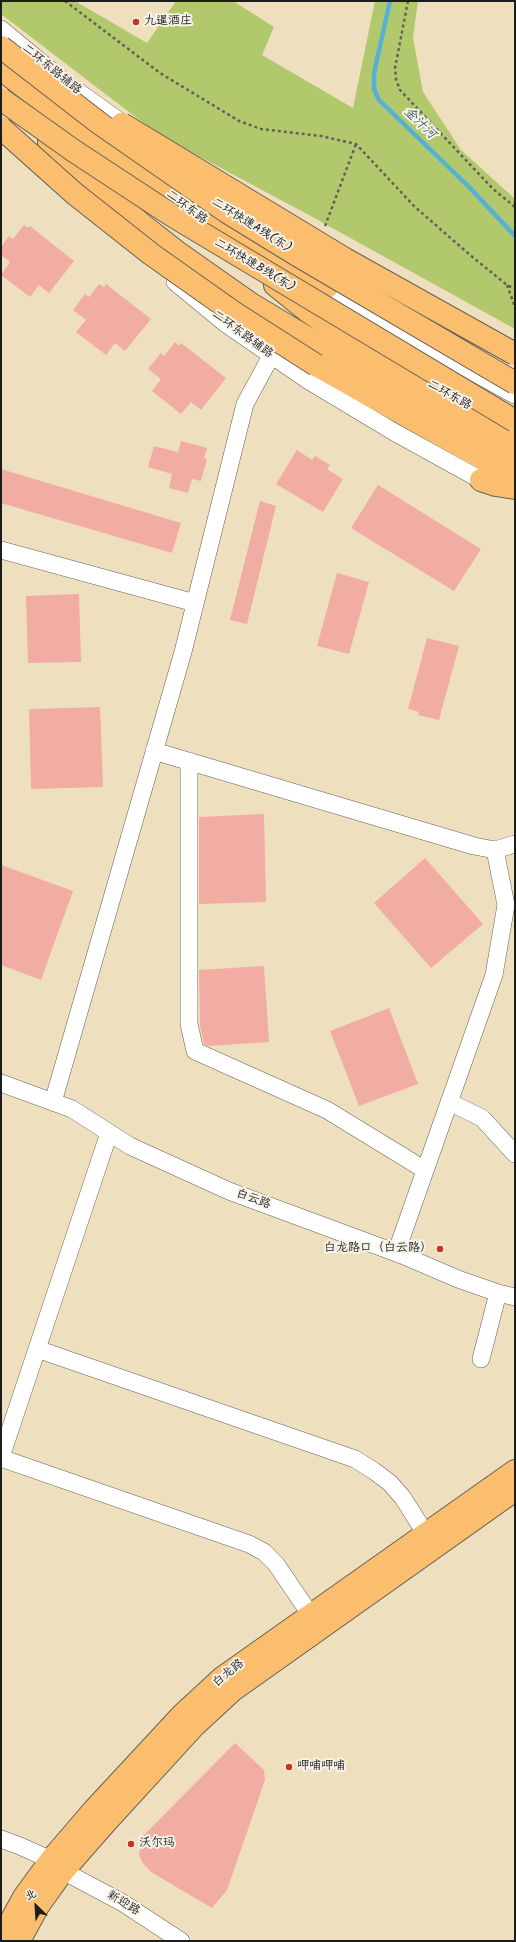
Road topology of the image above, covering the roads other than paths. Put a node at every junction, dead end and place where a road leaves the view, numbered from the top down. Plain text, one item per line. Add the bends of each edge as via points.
1 (1, 29) edge
2 (1, 46) edge
3 (1, 69) edge
4 (1, 95) edge
5 (1, 99) edge
6 (1, 128) edge
7 (195, 213) junction
8 (327, 287) junction
9 (515, 354) edge
10 (271, 356) junction
11 (515, 383) edge
12 (515, 395) edge
13 (515, 421) edge
14 (512, 448) edge
15 (515, 477) edge
16 (481, 480) junction
17 (515, 488) edge
18 (515, 497) edge
19 (1, 550) edge
20 (196, 603) junction
21 (154, 751) junction
22 (189, 761) junction
23 (515, 844) edge
24 (495, 850) junction
25 (1, 1083) edge
26 (53, 1102) junction
27 (449, 1102) junction
28 (109, 1132) junction
29 (515, 1154) edge
30 (425, 1170) junction
31 (396, 1252) junction
32 (498, 1293) junction
33 (515, 1297) edge
34 (37, 1349) junction
35 (480, 1359) dead end
36 (1, 1458) edge
37 (515, 1471) edge
38 (515, 1490) edge
39 (425, 1533) junction
40 (310, 1614) junction
41 (1, 1839) edge
42 (57, 1866) junction
43 (1, 1939) edge
44 (19, 1941) edge
45 (181, 1941) edge

1 - 8 street, 二环东路辅路 via 66,83 212,188
2 - 9 main road, bridge via 72,93 308,238
2 - 11 main road, 二环快速A线(东), bridge via 105,128 210,201
3 - 7 main road, 二环东路 via 99,145
4 - 14 main road, 二环东路 via 115,202 212,278 319,346
5 - 13 main road, 二环快速B线(东), bridge via 87,160 173,216
6 - 10 street, 二环东路辅路 via 208,310
6 - 15 main road, bridge via 75,194 151,254 232,312 316,365
7 - 8 main road
7 - 14 main road, 二环东路 via 292,299 336,332
8 - 12 street, 二环东路辅路 via 364,312
10 - 16 street, 二环东路辅路 via 373,420
10 - 20 street via 245,404
16 - 17 main road
16 - 18 street, 二环东路辅路
19 - 20 street
20 - 21 street
21 - 22 street
21 - 26 street
22 - 24 street via 474,846
22 - 30 street via 189,1024 196,1051 327,1110
23 - 24 street
24 - 27 street via 506,906 494,975
25 - 26 street, 白云路
26 - 28 street, 白云路 via 72,1109
27 - 29 street via 482,1118
27 - 30 street
28 - 31 street, 白云路 via 130,1146 230,1191
28 - 34 street
30 - 31 street
31 - 32 street, 白云路
32 - 33 street, 白云路
32 - 35 street
34 - 36 street
34 - 39 street via 355,1459 390,1483 403,1498
36 - 40 street via 249,1544 264,1552 276,1564
37 - 39 main road, 白龙路
38 - 42 main road, 白龙路 via 233,1690 194,1726 106,1822
39 - 40 main road, 白龙路
40 - 42 main road, 白龙路 via 222,1678 183,1714 93,1811
41 - 42 street, 新迎路
42 - 43 main road, 白龙路 via 24,1897
42 - 44 main road, 白龙路
42 - 45 street, 新迎路 via 123,1903

